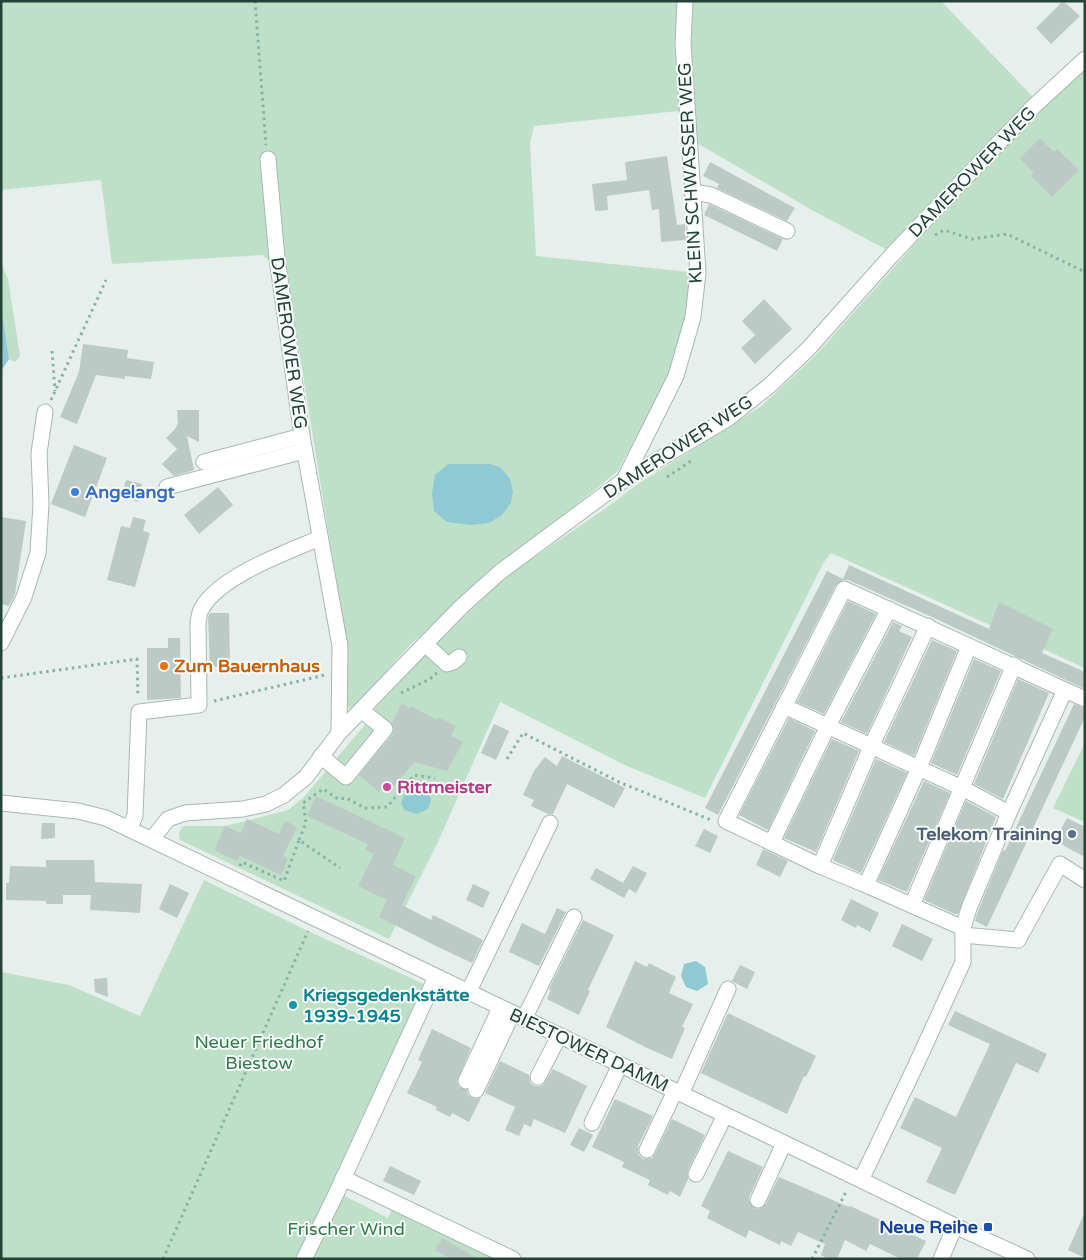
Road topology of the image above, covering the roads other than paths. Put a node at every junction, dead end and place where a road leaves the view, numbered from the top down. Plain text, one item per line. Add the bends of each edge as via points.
1 (684, 1) edge
2 (1085, 59) edge
3 (268, 159) road end
4 (693, 192) junction
5 (787, 231) dead end
6 (45, 412) road end
7 (303, 443) junction
8 (204, 462) dead end
9 (624, 480) junction
10 (167, 487) dead end
11 (320, 538) junction
12 (890, 609) junction
13 (928, 626) junction
14 (1, 643) edge
15 (425, 644) junction
16 (969, 646) junction
17 (453, 660) road end
18 (1014, 666) junction
19 (1065, 690) junction
20 (1085, 699) edge
21 (784, 706) junction
22 (361, 710) junction
23 (828, 726) junction
24 (339, 733) junction
25 (872, 748) junction
26 (321, 756) junction
27 (919, 768) junction
28 (962, 788) junction
29 (1, 803) edge
30 (1009, 813) junction
31 (550, 823) dead end
32 (129, 829) junction
33 (152, 839) junction
34 (772, 842) junction
35 (820, 866) junction
36 (1085, 880) edge
37 (866, 885) junction
38 (912, 905) junction
39 (574, 916) dead end
40 (963, 931) junction
41 (549, 948) dead end
42 (436, 977) junction
43 (728, 989) dead end
44 (468, 993) junction
45 (513, 1014) junction
46 (560, 1036) junction
47 (620, 1065) junction
48 (538, 1077) dead end
49 (471, 1086) dead end
50 (674, 1091) junction
51 (725, 1115) junction
52 (592, 1123) dead end
53 (784, 1143) junction
54 (644, 1148) dead end
55 (696, 1174) dead end
56 (343, 1178) junction
57 (858, 1178) junction
58 (758, 1200) dead end
59 (955, 1226) junction
60 (304, 1259) edge
61 (513, 1259) edge
62 (942, 1259) edge
63 (1026, 1259) edge

1 - 4 street, KLEIN SCHWASSER WEG via 683,43
2 - 9 street, DAMEROWER WEG via 891,256 808,350 769,386 727,419
3 - 7 street, DAMEROWER WEG via 277,258
4 - 5 street via 711,194
4 - 9 street, KLEIN SCHWASSER WEG via 698,273 693,317 676,376
6 - 14 street via 39,453 41,504 38,553 24,597
7 - 8 street
7 - 10 street
7 - 11 street, DAMEROWER WEG
9 - 15 street, DAMEROWER WEG via 500,572
11 - 24 street, DAMEROWER WEG via 340,646
11 - 32 street via 221,586 206,602 198,622 199,705 139,712 135,816
12 - 13 street
12 - 21 street via 844,589
12 - 23 street
13 - 16 street
13 - 25 street
15 - 17 street
15 - 22 street, DAMEROWER WEG
16 - 18 street
16 - 27 street
18 - 19 street
18 - 28 street
19 - 20 street
19 - 30 street
21 - 23 street
21 - 34 street via 726,821
22 - 24 street, DAMEROWER WEG
22 - 26 street via 385,729 346,777
23 - 25 street
23 - 34 street
24 - 26 street, DAMEROWER WEG
25 - 27 street
25 - 35 street
26 - 33 street, DAMEROWER WEG via 306,777 284,795 266,804 185,813 168,819
27 - 28 street
27 - 37 street
28 - 30 street
28 - 38 street
29 - 32 street, BIESTOWER DAMM via 78,811 106,818
30 - 40 street via 969,908
31 - 44 street
32 - 33 street, BIESTOWER DAMM
33 - 42 street, BIESTOWER DAMM
34 - 35 street
35 - 37 street
36 - 40 street via 1060,864 1018,940
37 - 38 street
38 - 40 street
39 - 45 street
40 - 57 street via 963,962 915,1067
41 - 45 street
42 - 44 street, BIESTOWER DAMM
42 - 56 street
43 - 50 street
44 - 45 street, BIESTOWER DAMM
45 - 46 street, BIESTOWER DAMM
45 - 49 street
46 - 47 street, BIESTOWER DAMM
46 - 48 street
47 - 50 street, BIESTOWER DAMM
47 - 52 street
50 - 51 street, BIESTOWER DAMM
50 - 54 street
51 - 53 street, BIESTOWER DAMM
51 - 55 street
53 - 57 street, BIESTOWER DAMM
53 - 58 street
56 - 60 street
56 - 61 street
57 - 59 street, BIESTOWER DAMM
59 - 62 street
59 - 63 street, BIESTOWER DAMM

